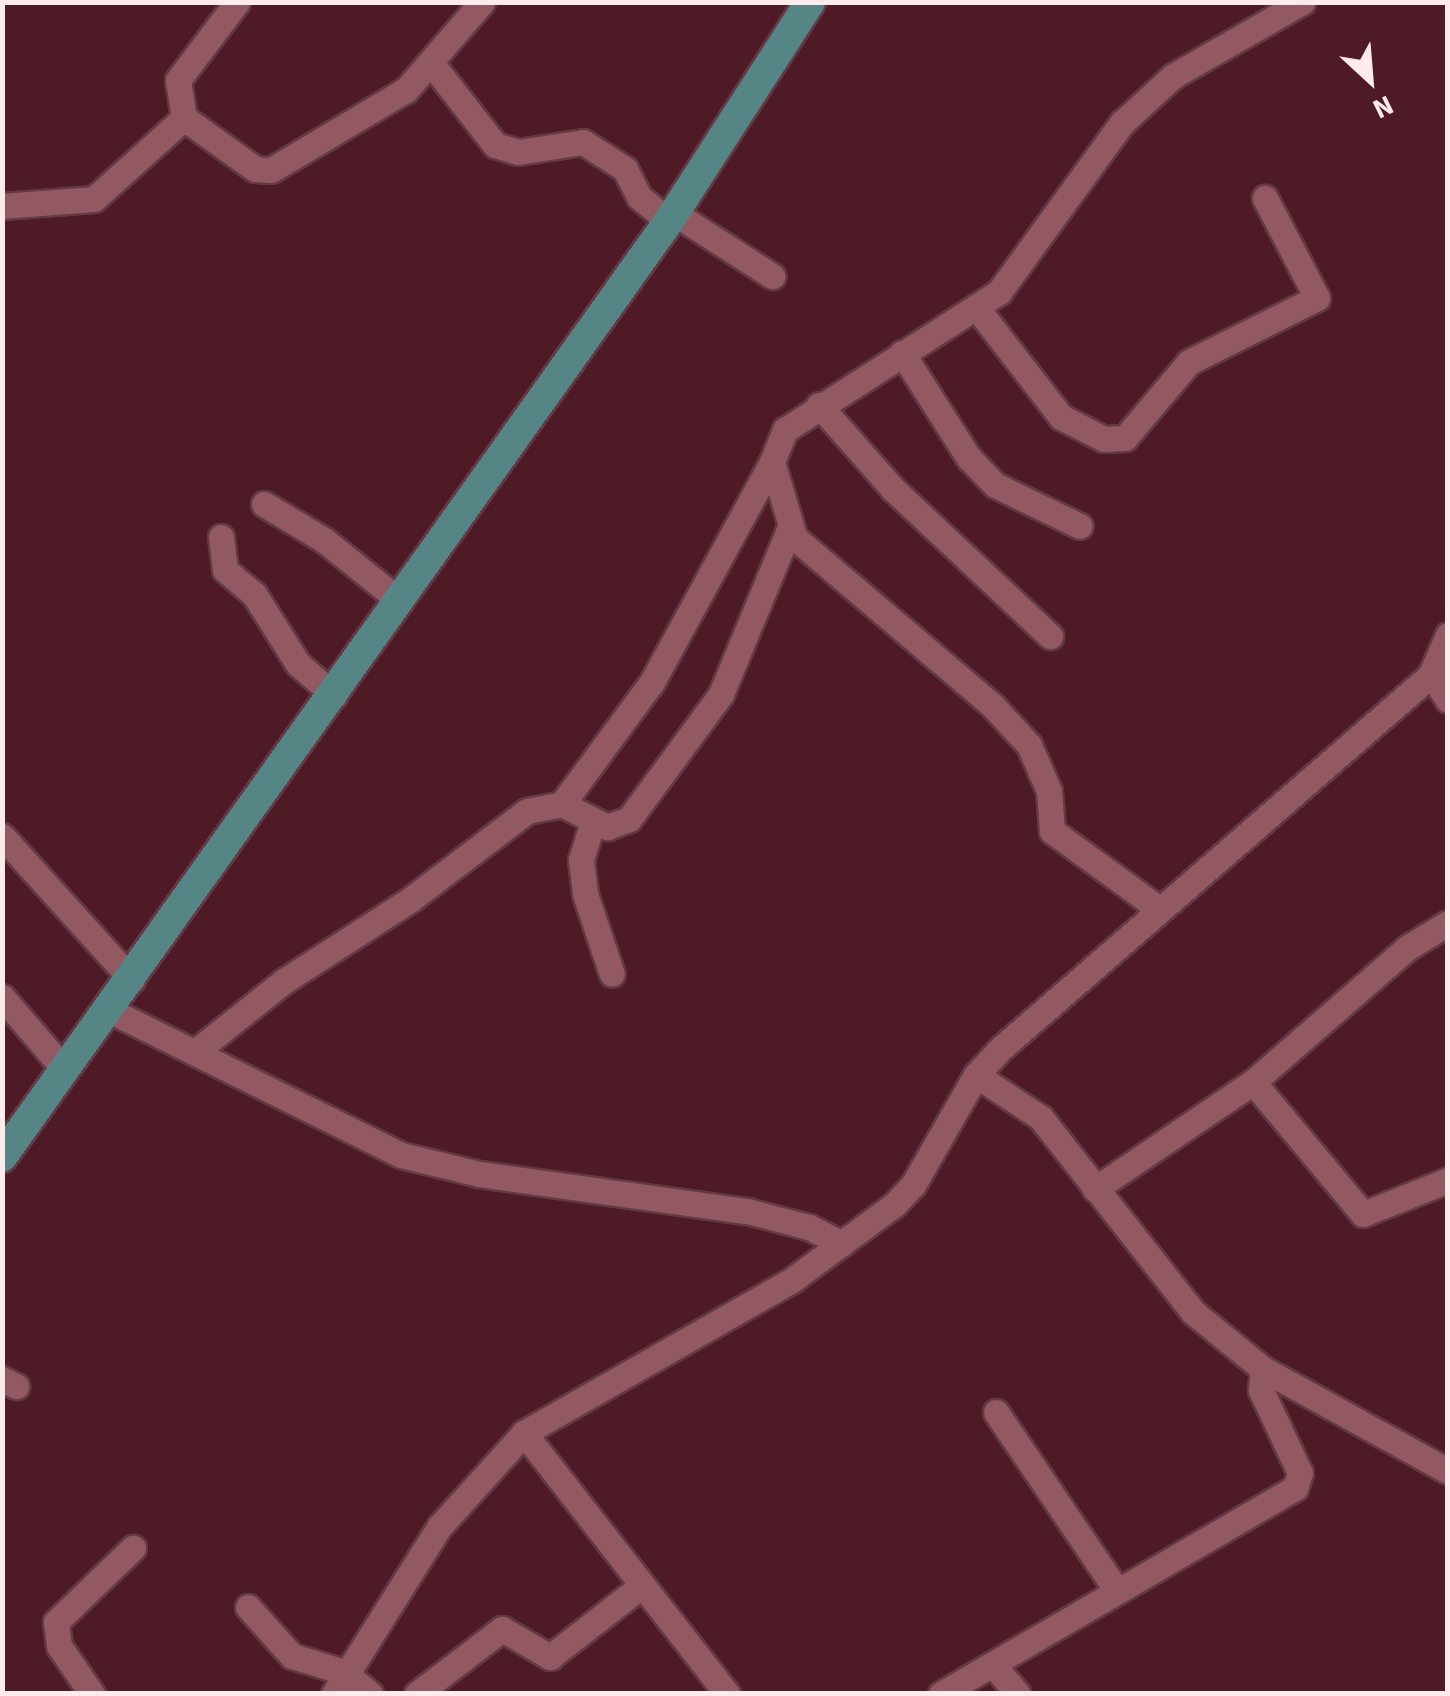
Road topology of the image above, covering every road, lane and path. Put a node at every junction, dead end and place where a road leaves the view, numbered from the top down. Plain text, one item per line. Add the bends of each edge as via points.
1 (237, 2) edge
2 (482, 2) edge
3 (810, 2) edge
4 (1302, 2) edge
5 (432, 64) junction
6 (184, 118) junction
7 (1265, 198) dead end
8 (2, 206) edge
9 (672, 217) junction
10 (772, 276) dead end
11 (976, 307) junction
12 (902, 353) junction
13 (818, 405) junction
14 (772, 462) junction
15 (264, 504) dead end
16 (1080, 526) dead end
17 (793, 532) junction
18 (221, 537) dead end
19 (400, 601) junction
20 (1448, 635) edge
21 (1050, 636) dead end
22 (1439, 667) edge
23 (334, 695) junction
24 (1448, 700) edge
25 (562, 804) junction
26 (592, 824) junction
27 (2, 836) edge
28 (1158, 908) junction
29 (1448, 923) edge
30 (612, 974) dead end
31 (132, 980) junction
32 (2, 997) edge
33 (108, 1010) junction
34 (195, 1052) junction
35 (64, 1069) junction
36 (976, 1075) junction
37 (1253, 1082) junction
38 (2, 1157) edge
39 (1448, 1180) edge
40 (1095, 1189) junction
41 (842, 1244) junction
42 (1263, 1369) junction
43 (996, 1412) dead end
44 (524, 1433) junction
45 (1448, 1471) edge
46 (133, 1548) dead end
47 (640, 1588) junction
48 (1115, 1588) junction
49 (248, 1607) dead end
50 (995, 1666) junction
51 (339, 1683) edge
52 (92, 1694) edge
53 (370, 1694) edge
54 (416, 1694) edge
55 (727, 1694) edge
56 (941, 1694) edge
57 (1018, 1694) edge

1 - 6 street via 178,80
2 - 5 street
3 - 9 main road
4 - 11 street via 1173,76 1122,123 1009,280
5 - 6 street via 406,90 270,170 255,169
5 - 9 street via 495,145 518,152 584,142 626,169 639,198
6 - 8 street via 94,199
7 - 11 street via 1316,298 1189,362 1125,438 1104,439 1061,417
9 - 10 street
9 - 19 main road
11 - 12 street
12 - 13 street
12 - 16 street via 969,458 995,485
13 - 14 street via 786,430
13 - 21 street via 894,490
14 - 17 street
14 - 25 street via 652,682
15 - 19 street via 324,540
17 - 26 street via 783,538 738,662 705,722 630,819
17 - 28 street via 1029,745 1049,792 1052,831
18 - 23 street via 219,559 226,570 254,594 298,664
19 - 23 main road
20 - 22 street
22 - 24 street
22 - 28 street
23 - 31 main road
25 - 26 street
25 - 34 street via 528,811
26 - 30 street via 582,860 585,894
27 - 31 street
28 - 36 street
29 - 37 street via 1407,948
31 - 33 main road
32 - 35 street
33 - 34 street
33 - 35 main road
34 - 41 street via 401,1154 479,1174 748,1211 809,1227
35 - 38 main road
36 - 40 street via 1041,1118
36 - 41 street via 913,1185
37 - 39 street via 1364,1214
37 - 40 street
40 - 42 street via 1192,1312
41 - 44 street via 792,1280
42 - 45 street
42 - 48 street via 1261,1390 1300,1473 1295,1488
43 - 48 street
44 - 47 street
44 - 51 street via 440,1526
46 - 52 street via 56,1622 59,1646
47 - 54 street via 550,1657 502,1629
47 - 55 street
48 - 50 street
49 - 51 street via 292,1656
50 - 56 street
50 - 57 street
51 - 53 street

